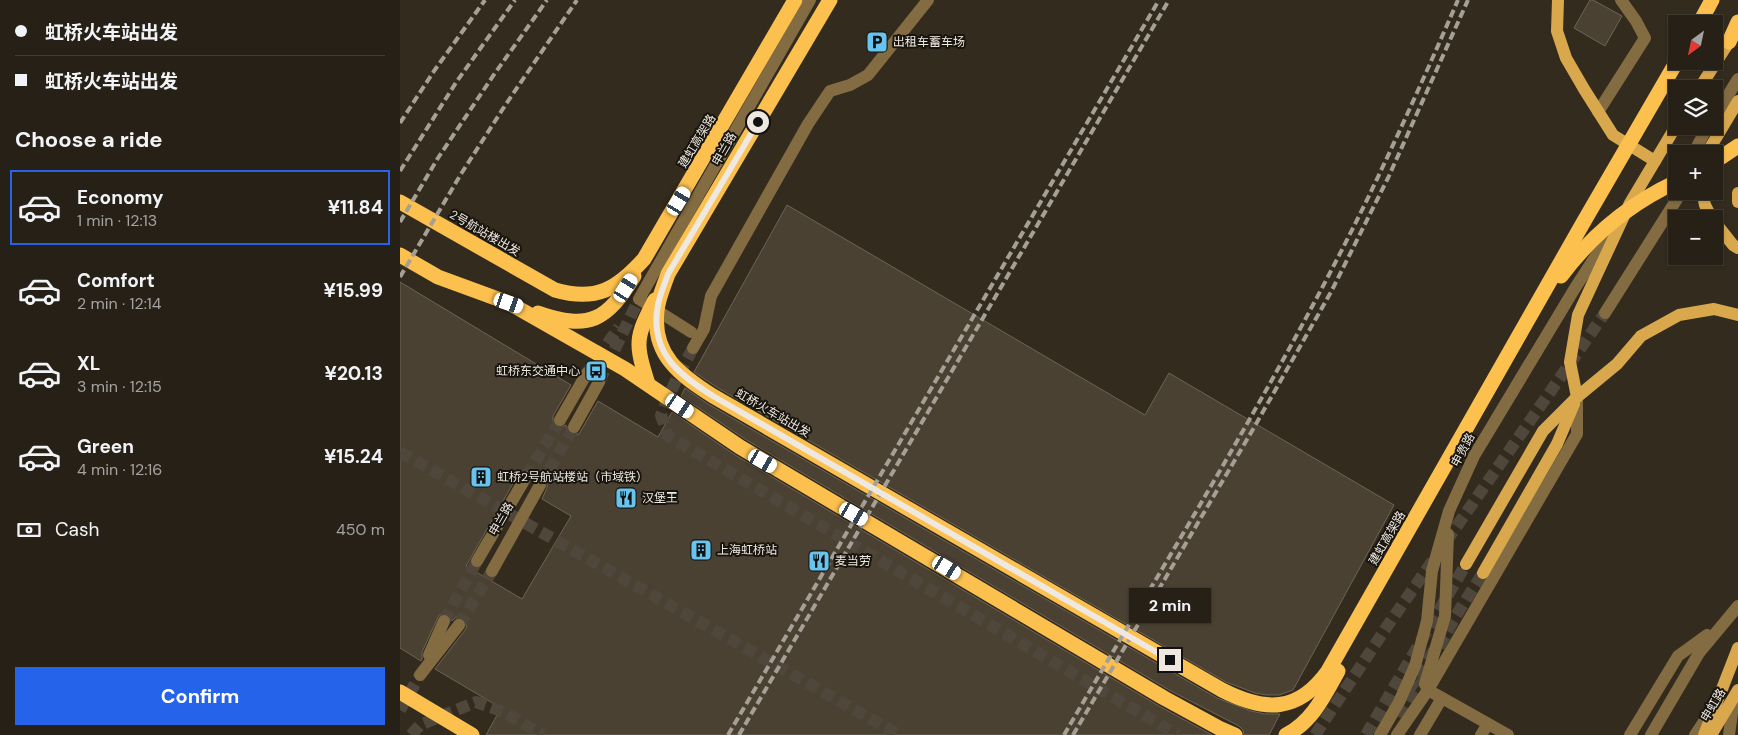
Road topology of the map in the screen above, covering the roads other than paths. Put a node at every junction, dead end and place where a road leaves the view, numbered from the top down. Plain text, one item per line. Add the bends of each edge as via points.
1 (795, 0) edge
2 (810, 0) edge
3 (830, 0) edge
4 (928, 0) edge
5 (1558, 0) edge
6 (1621, 0) edge
7 (1711, 3) edge
8 (1704, 15) edge
9 (1738, 22) edge
10 (1738, 27) edge
11 (1729, 42) junction
12 (1672, 70) edge
13 (1705, 80) edge
14 (1738, 80) edge
15 (1738, 101) edge
16 (1723, 104) edge
17 (1598, 112) junction
18 (1671, 135) edge
19 (1714, 145) edge
20 (1738, 146) edge
21 (1723, 150) edge
22 (1656, 161) junction
23 (1668, 187) edge
24 (1738, 193) edge
25 (1670, 200) edge
26 (1676, 200) edge
27 (400, 202) edge
28 (1738, 202) edge
29 (1630, 203) junction
30 (1723, 232) edge
31 (1738, 248) edge
32 (1644, 252) junction
33 (400, 255) edge
34 (644, 259) junction
35 (668, 274) junction
36 (555, 290) joint
37 (509, 303) junction
38 (1605, 312) tunnel mouth
39 (1531, 315) junction
40 (1738, 315) edge
41 (691, 332) dead end
42 (693, 348) tunnel mouth
43 (587, 373) tunnel mouth
44 (599, 382) tunnel mouth
45 (648, 384) junction
46 (1577, 397) junction
47 (560, 420) tunnel mouth
48 (574, 427) tunnel mouth
49 (526, 477) tunnel mouth
50 (540, 485) tunnel mouth
51 (1449, 511) junction
52 (477, 561) tunnel mouth
53 (1466, 564) tunnel mouth
54 (492, 571) tunnel mouth
55 (1483, 573) tunnel mouth
56 (1738, 606) edge
57 (444, 621) tunnel mouth
58 (1723, 624) junction
59 (459, 625) tunnel mouth
60 (1345, 641) junction
61 (1738, 648) edge
62 (1222, 690) joint
63 (1428, 690) junction
64 (400, 692) edge
65 (1736, 694) edge
66 (1442, 698) junction
67 (1716, 703) junction
68 (1485, 730) edge
69 (472, 735) edge
70 (1235, 735) edge
71 (1286, 735) edge
72 (1380, 735) edge
73 (1397, 735) edge
74 (1420, 735) edge
75 (1508, 735) edge
76 (1630, 735) edge
77 (1650, 735) edge
78 (1695, 735) edge
79 (1704, 735) edge
80 (1711, 735) edge
81 (1728, 735) edge

1 - 34 highway, 建虹高架路
2 - 41 street, 申兰路 via 639,298
3 - 35 highway, 虹桥火车站出发
4 - 42 street via 868,75 830,91 808,124 712,296 704,329
5 - 17 main road via 1557,31 1566,58
6 - 17 street via 1645,38
7 - 8 highway
9 - 11 highway
10 - 11 main road
11 - 13 main road
12 - 39 highway
14 - 16 street
15 - 19 main road
17 - 22 main road via 1613,135
18 - 22 main road, 申贵路
20 - 21 highway
22 - 29 main road, 申贵路
23 - 39 highway via 1620,216 1601,232 1569,265
24 - 28 main road
25 - 32 street
26 - 32 street
27 - 36 highway, 2号航站楼出发
29 - 46 main road, 申贵路 via 1578,315 1570,362
29 - 51 street, 申贵路 via 1474,456
30 - 31 main road
32 - 38 street
33 - 37 highway via 438,278
34 - 36 highway, 建虹高架路 via 630,275 601,292 571,295
34 - 37 highway via 613,307 592,320 551,317
35 - 45 highway via 641,328 638,342
35 - 62 highway, 虹桥火车站出发 via 657,311 659,342 676,370 690,382
37 - 45 highway
39 - 60 highway, 建虹高架路
40 - 46 main road via 1714,309 1679,315 1642,336 1616,364
43 - 47 street
44 - 48 street
45 - 70 highway via 740,447 1164,698
46 - 53 main road via 1543,431
46 - 55 main road via 1558,444
46 - 63 street via 1577,434
49 - 52 street, 申兰路
50 - 54 street
51 - 63 street via 1445,616 1426,684
51 - 72 street, 申贵路 via 1432,571 1427,621 1415,666
56 - 58 street
57 - 59 street via 420,675
58 - 76 street via 1678,656
58 - 77 street via 1699,654
60 - 62 highway, 建虹高架路 via 1321,680 1289,703 1253,704
60 - 71 highway via 1339,670 1323,697 1311,716
61 - 67 main road
63 - 66 street
63 - 73 street
64 - 69 highway
65 - 80 main road, 申虹路
65 - 81 street
66 - 68 street
66 - 74 street
67 - 78 street
67 - 79 main road
68 - 75 street

